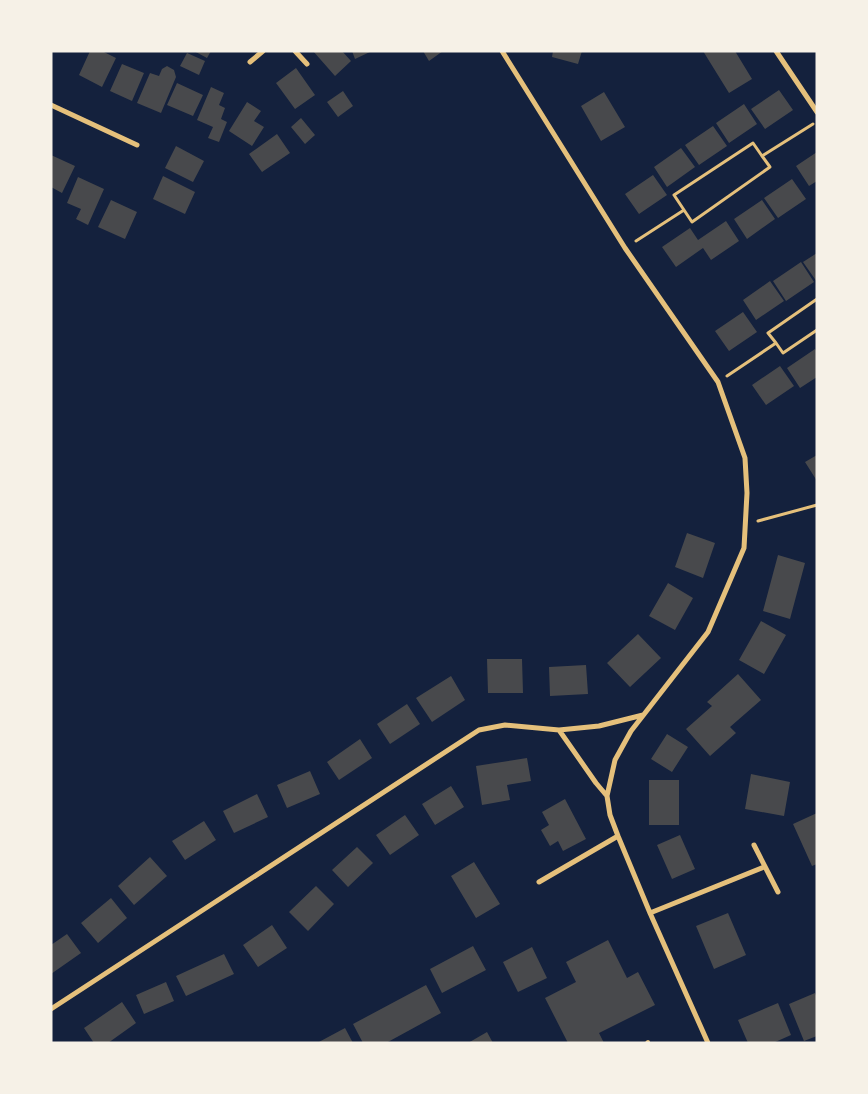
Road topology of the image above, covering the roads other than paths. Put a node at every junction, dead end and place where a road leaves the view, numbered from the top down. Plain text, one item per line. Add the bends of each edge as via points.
1 (263, 51) edge
2 (295, 51) edge
3 (502, 51) edge
4 (776, 51) edge
5 (250, 62) dead end
6 (307, 64) dead end
7 (51, 105) edge
8 (817, 112) edge
9 (138, 145) dead end
10 (644, 715) junction
11 (559, 730) junction
12 (607, 796) junction
13 (618, 836) junction
14 (754, 844) dead end
15 (764, 867) junction
16 (539, 882) dead end
17 (778, 892) dead end
18 (650, 913) junction
19 (51, 1009) edge
20 (708, 1043) edge

1 - 5 street
2 - 6 street
3 - 10 street via 625,248 718,382 745,458 744,548 708,632
4 - 8 street
7 - 9 street
10 - 11 street via 599,726
10 - 12 street via 615,760
11 - 12 street
11 - 19 street via 505,725 479,730
12 - 13 street
13 - 16 street
13 - 18 street
14 - 15 street
15 - 17 street
15 - 18 street
18 - 20 street

